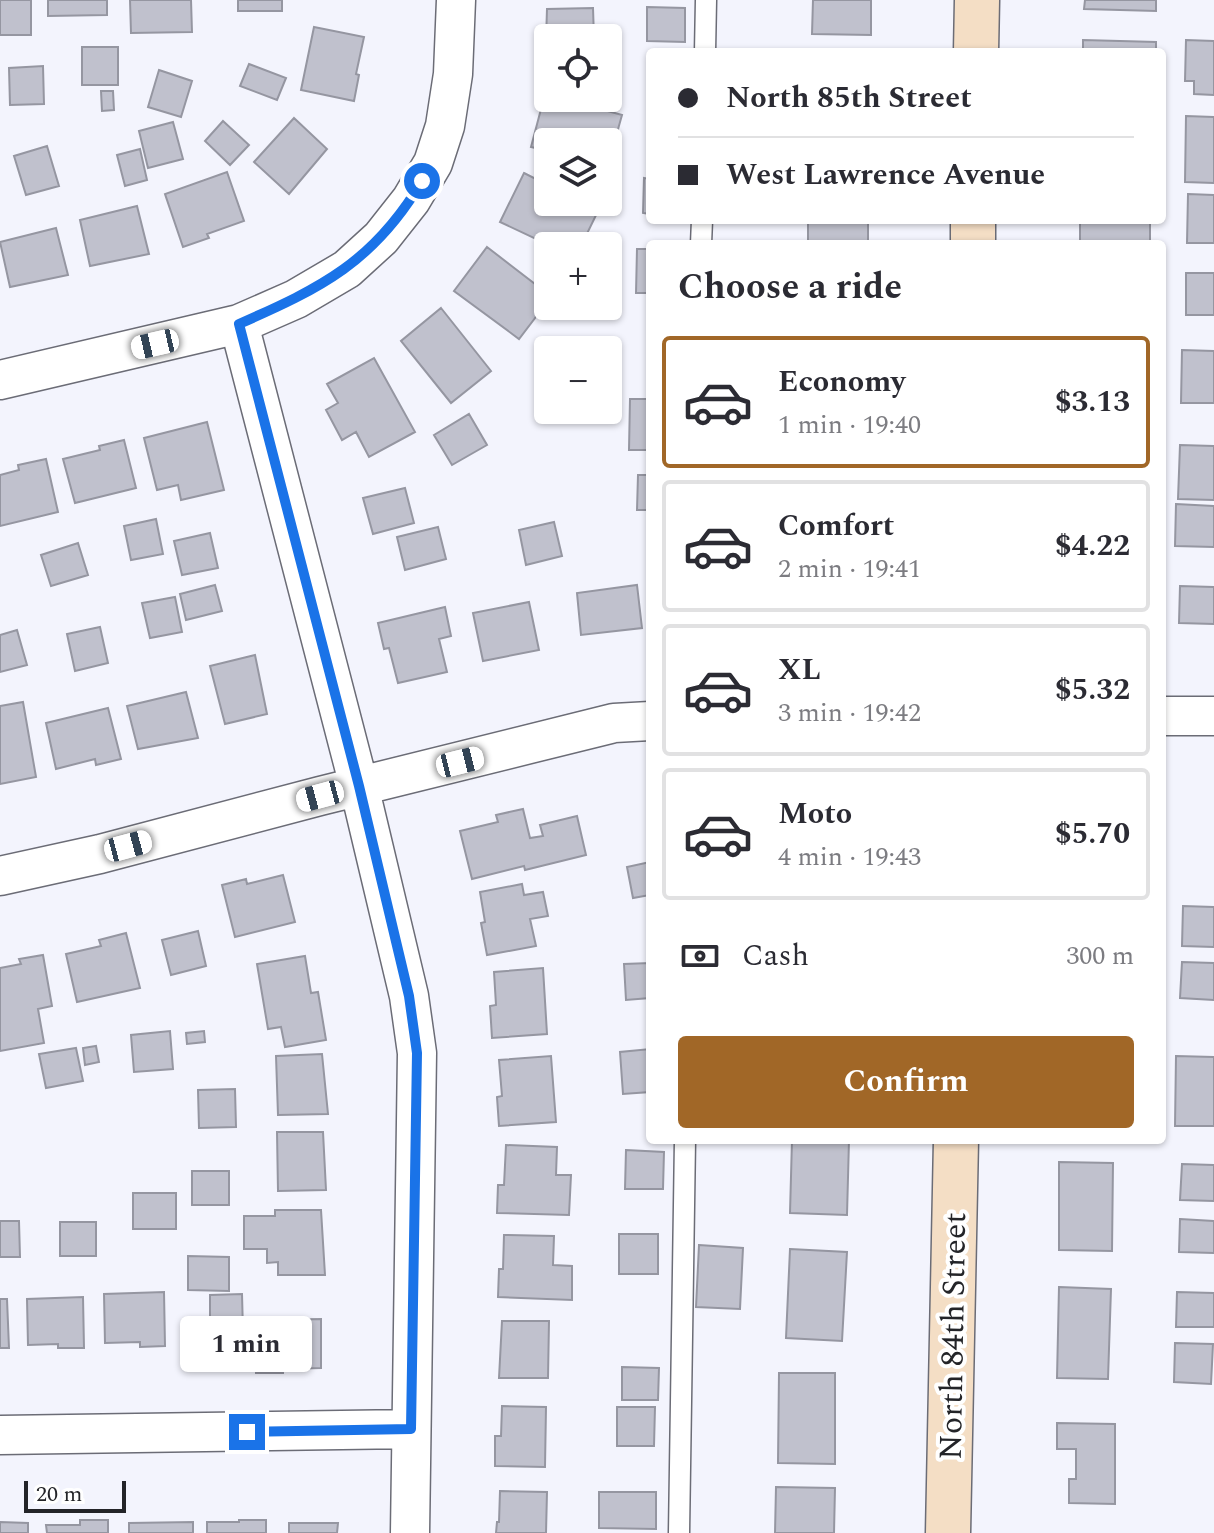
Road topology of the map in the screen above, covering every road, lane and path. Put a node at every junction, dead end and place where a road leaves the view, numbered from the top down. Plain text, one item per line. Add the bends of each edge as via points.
1 (456, 0) edge
2 (706, 0) edge
3 (977, 0) edge
4 (705, 48) edge
5 (976, 48) edge
6 (239, 324) junction
7 (0, 380) edge
8 (1166, 716) edge
9 (1214, 716) edge
10 (646, 721) edge
11 (359, 786) junction
12 (0, 876) edge
13 (685, 1144) edge
14 (956, 1144) edge
15 (411, 1429) junction
16 (0, 1435) edge
17 (410, 1533) edge
18 (679, 1533) edge
19 (948, 1533) edge

1 - 6 street via 445,126 433,163 411,200 347,269
2 - 4 lane
3 - 5 street
6 - 7 street
6 - 11 street
8 - 9 street
10 - 11 street via 614,723
11 - 12 street
11 - 15 street via 409,996 417,1053
13 - 18 lane
14 - 19 street, North 84th Street
15 - 16 street
15 - 17 street

